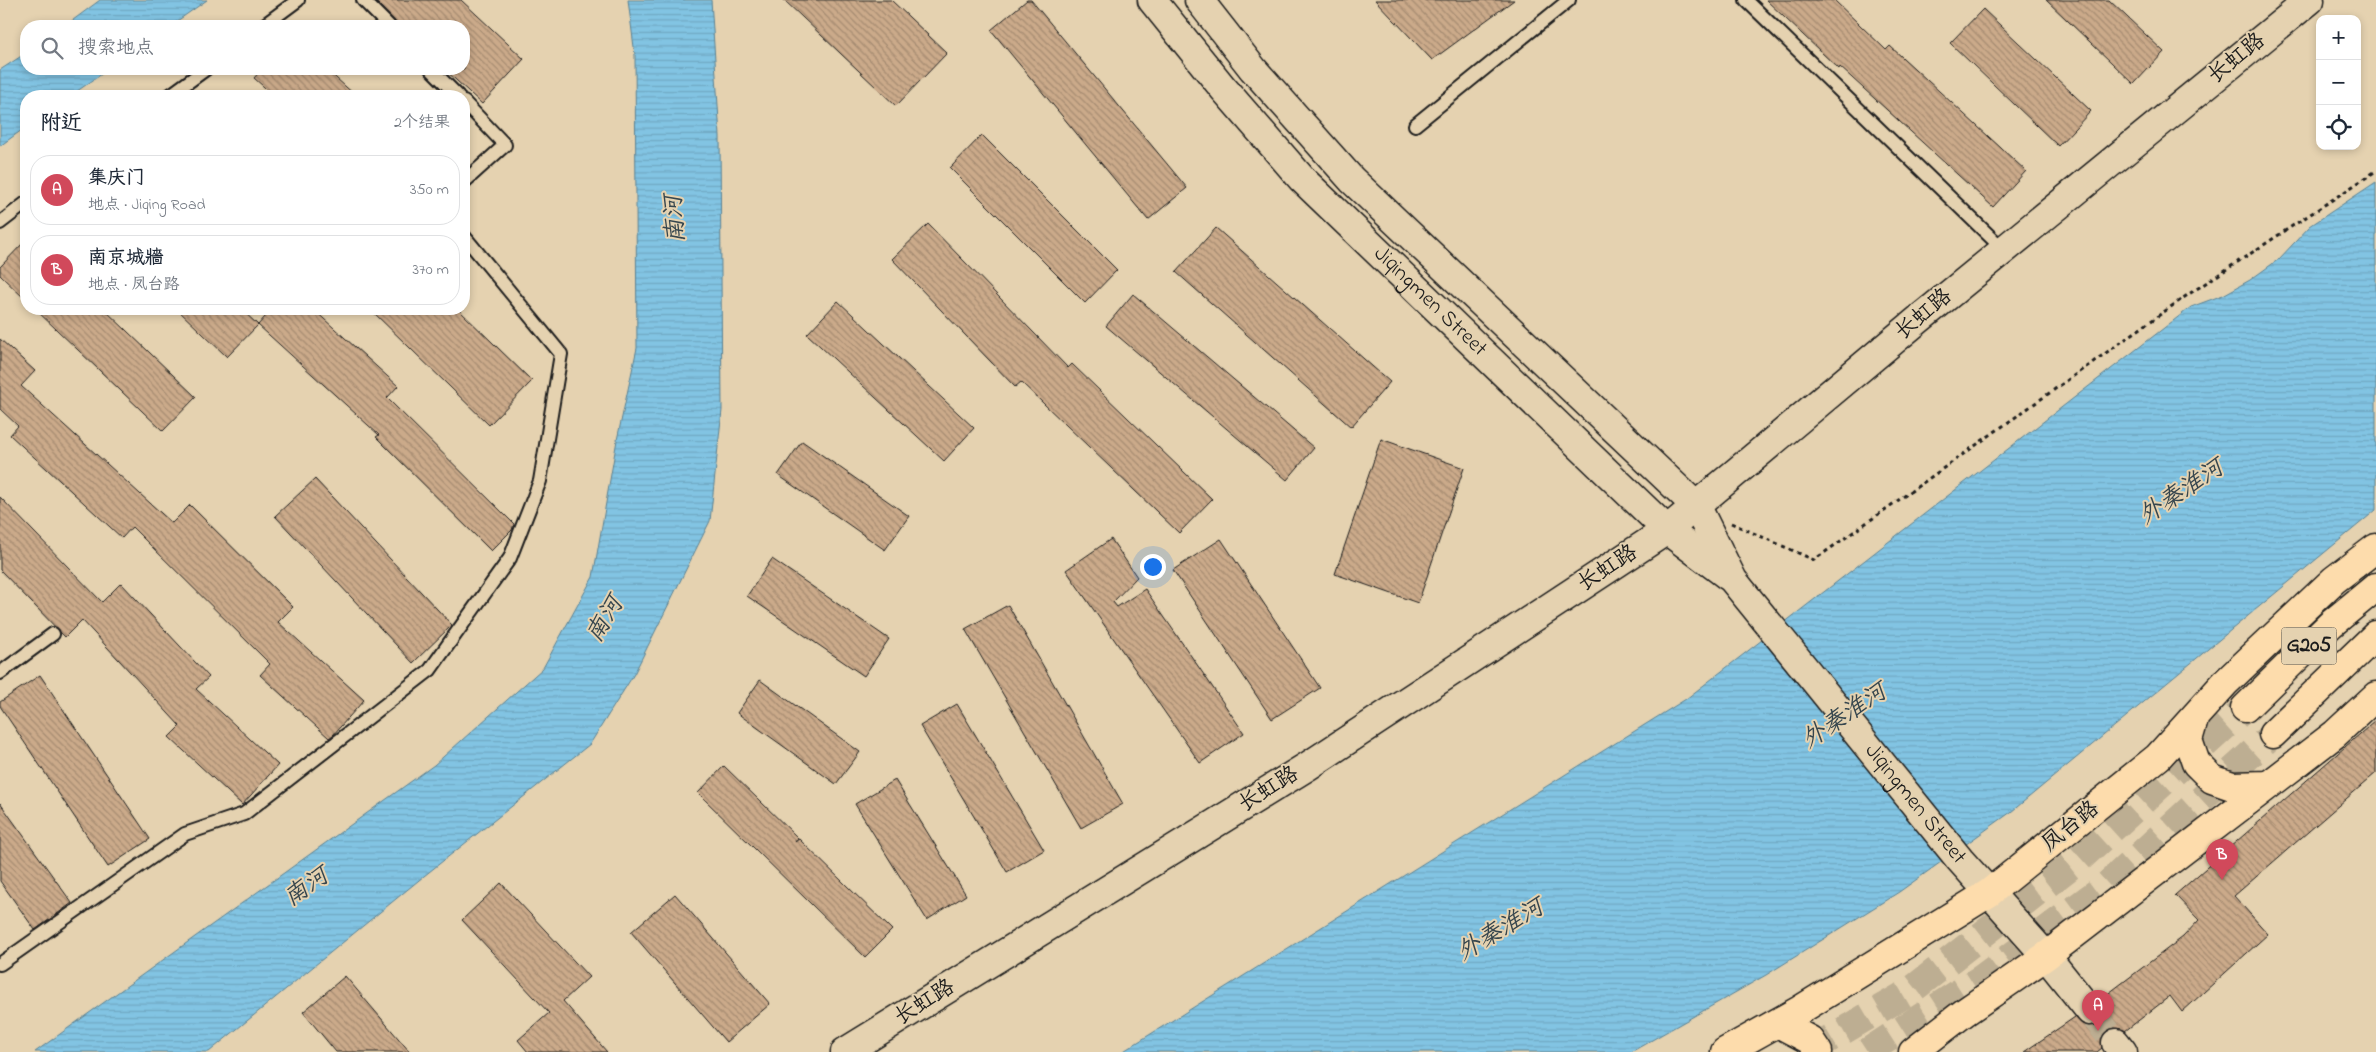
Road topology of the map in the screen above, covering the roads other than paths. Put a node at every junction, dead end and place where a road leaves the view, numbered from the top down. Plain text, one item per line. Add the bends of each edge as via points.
1 (298, 0) edge
2 (363, 0) edge
3 (1152, 0) edge
4 (1198, 0) edge
5 (1569, 0) edge
6 (1746, 0) edge
7 (2310, 0) edge
8 (271, 20) edge
9 (383, 20) edge
10 (198, 75) edge
11 (437, 75) edge
12 (177, 90) edge
13 (452, 90) edge
14 (470, 108) edge
15 (1415, 125) dead end
16 (470, 177) edge
17 (20, 208) edge
18 (0, 223) edge
19 (470, 243) edge
20 (2004, 250) junction
21 (1697, 507) junction
22 (1667, 530) junction
23 (2376, 548) edge
24 (1739, 587) junction
25 (2376, 587) edge
26 (54, 634) dead end
27 (2376, 635) edge
28 (0, 673) edge
29 (2376, 696) edge
30 (2245, 708) tunnel mouth
31 (2195, 716) junction
32 (2273, 734) tunnel mouth
33 (2268, 786) junction
34 (1989, 893) junction
35 (2046, 956) junction
36 (0, 964) edge
37 (2090, 1011) tunnel mouth
38 (1778, 1023) junction
39 (845, 1052) edge
40 (1725, 1052) edge
41 (1818, 1052) edge
42 (1913, 1052) edge

1 - 8 lane
2 - 9 lane
3 - 22 main road, Jiqingmen Street via 1302,180
4 - 21 main road, Jiqingmen Street via 1253,69 1352,180
5 - 15 lane
6 - 20 lane
7 - 20 main road, 长虹路
10 - 12 lane
11 - 13 lane
14 - 16 lane via 506,145
17 - 18 lane
19 - 36 lane via 561,354 540,481 510,558 430,670 244,814 185,834
20 - 21 main road, 长虹路
21 - 22 main road, 长虹路
21 - 24 main road, Jiqingmen Street
22 - 24 main road, Jiqingmen Street
22 - 39 main road, 长虹路 via 1308,766
23 - 31 main road, 凤台路 via 2334,580 2224,683
24 - 34 main road, Jiqingmen Street
25 - 30 main road, G205 via 2331,624
26 - 28 lane
27 - 32 main road
29 - 33 main road via 2335,734
31 - 33 main road via 2188,740 2196,763 2212,779 2232,786
31 - 34 main road, 凤台路 via 2158,757
33 - 35 main road
34 - 35 main road, Jiqingmen Street
34 - 38 main road, 凤台路
35 - 37 main road, Jiqingmen Street
35 - 42 main road
38 - 40 main road, 凤台路
38 - 41 main road via 1810,1040

